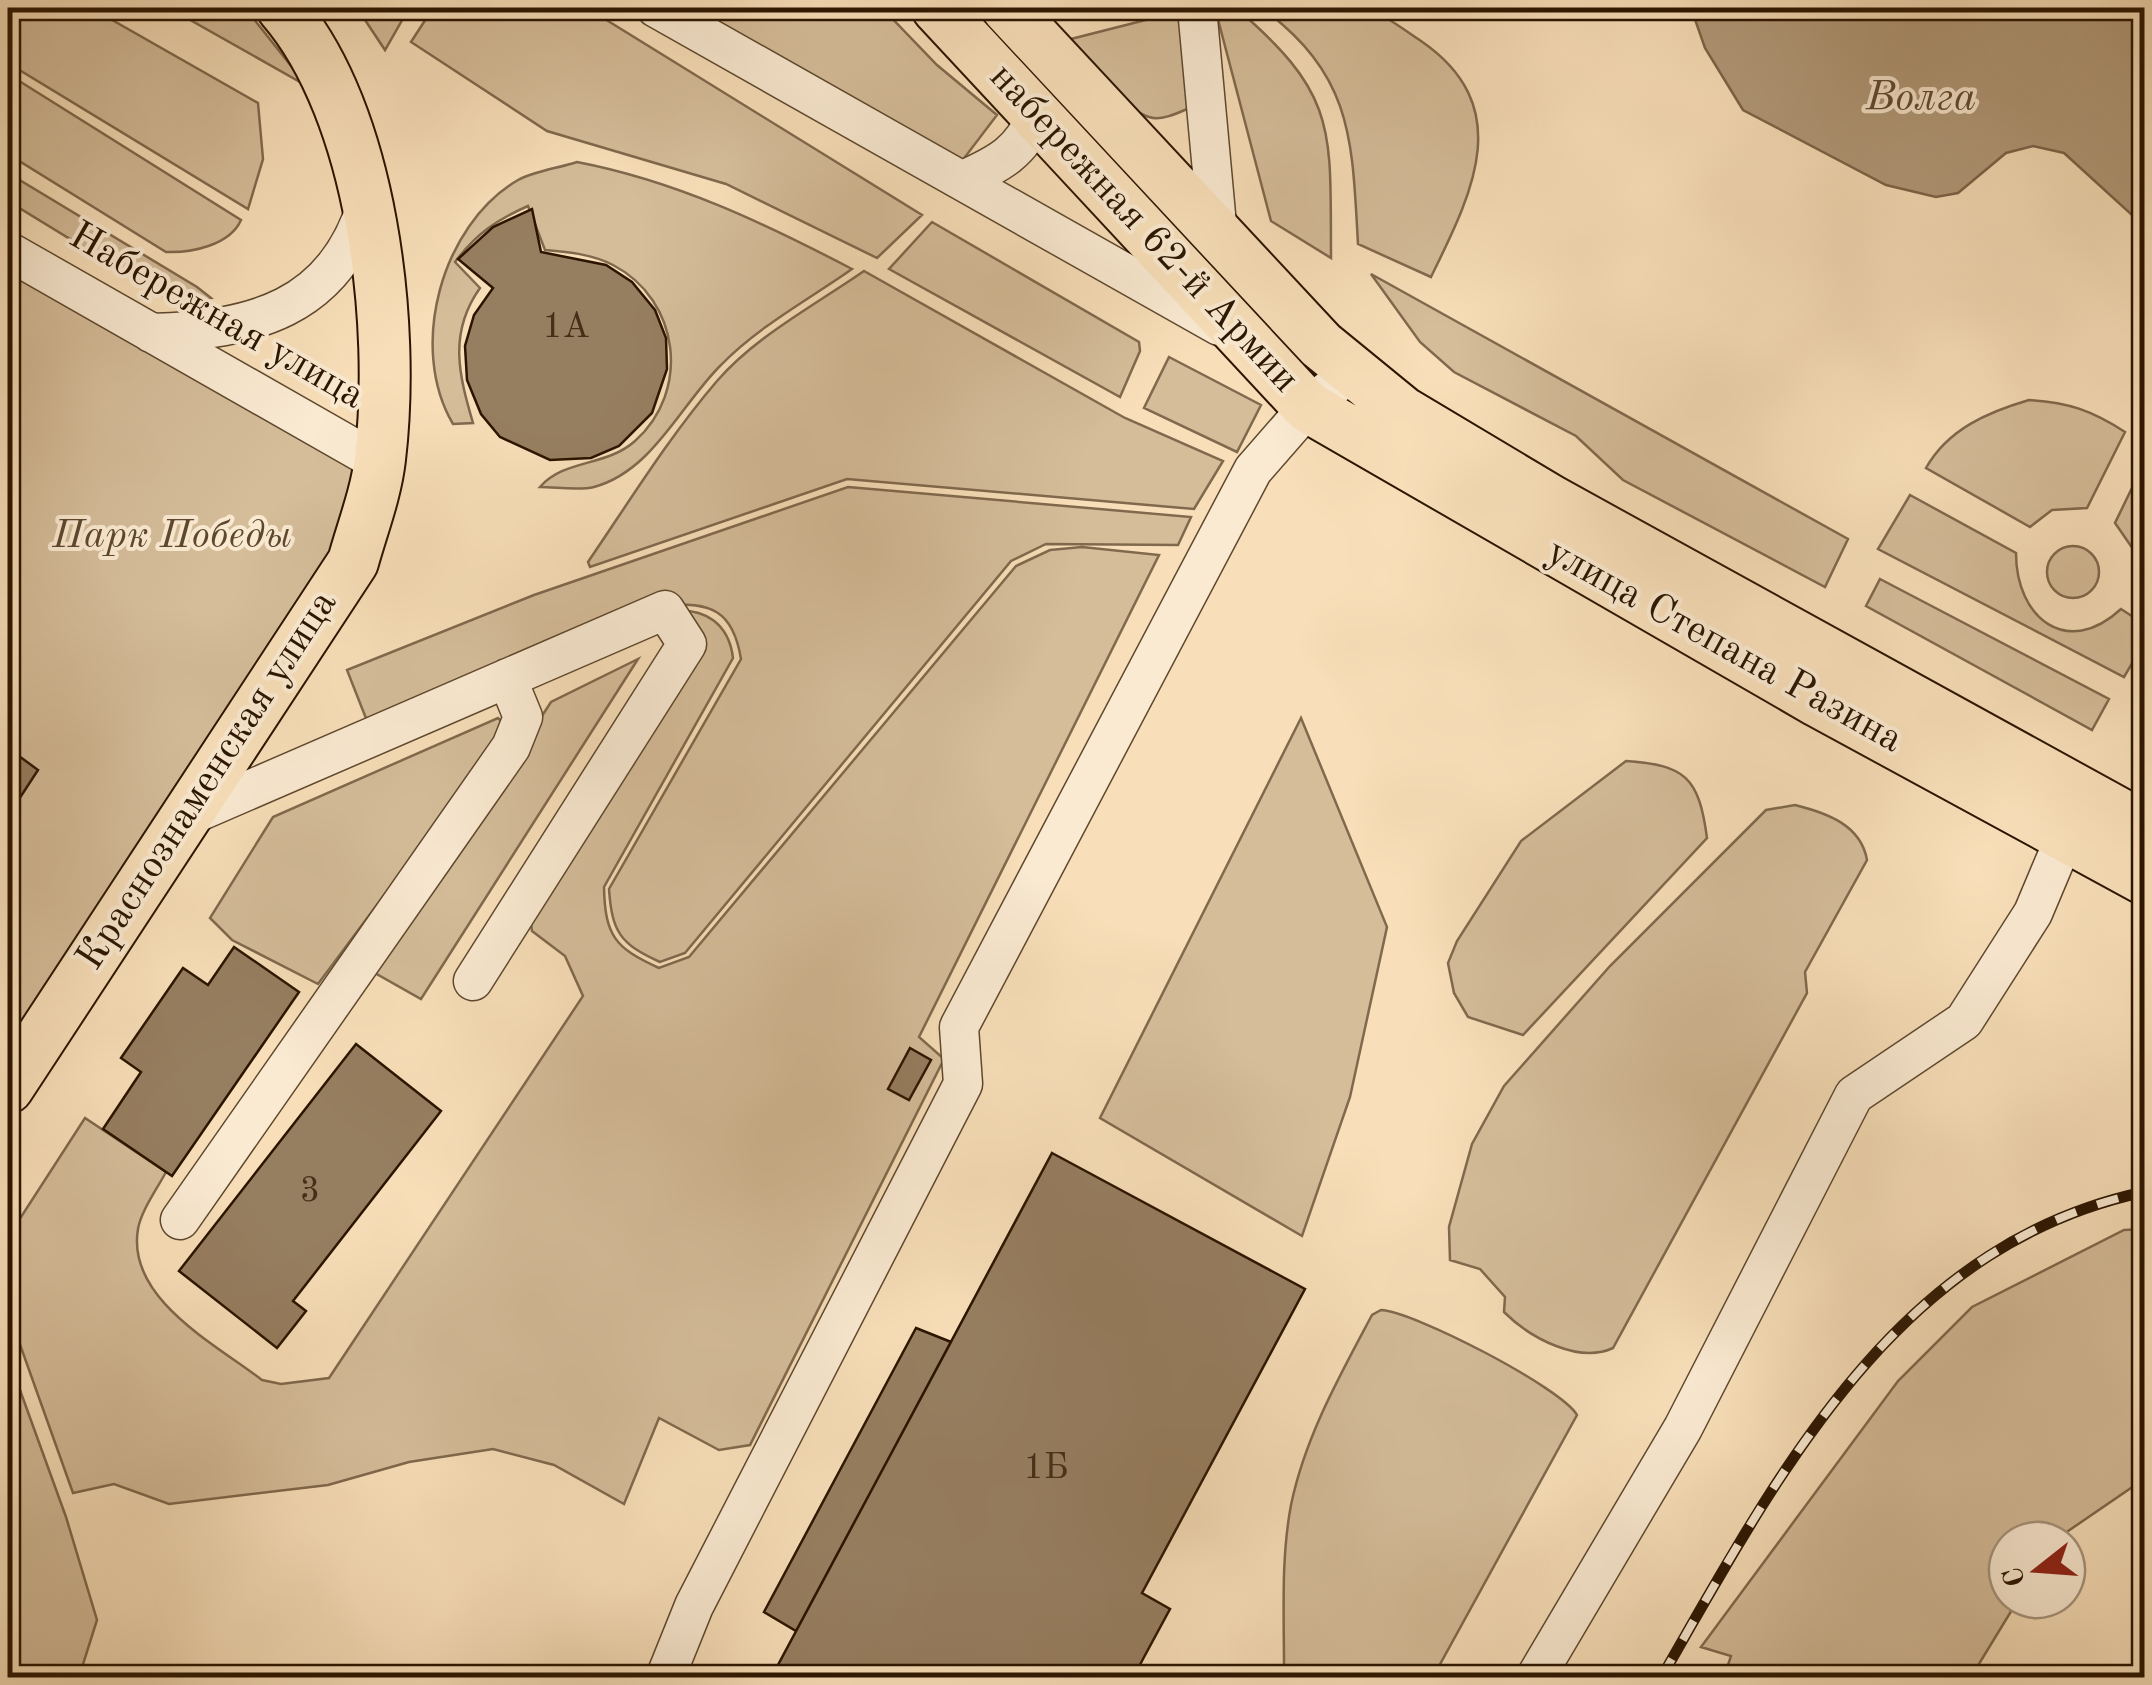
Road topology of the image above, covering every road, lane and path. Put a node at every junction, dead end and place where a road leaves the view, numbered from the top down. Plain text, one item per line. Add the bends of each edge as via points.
1 (282, 8) edge
2 (656, 8) edge
3 (936, 8) edge
4 (1006, 8) edge
5 (1197, 8) edge
6 (1037, 114) junction
7 (962, 180) junction
8 (367, 203) junction
9 (1218, 236) junction
10 (8, 251) edge
11 (152, 333) junction
12 (1256, 347) junction
13 (1352, 371) junction
14 (1308, 407) junction
15 (1402, 412) joint
16 (380, 462) junction
17 (507, 678) junction
18 (180, 820) junction
19 (2144, 827) edge
20 (2064, 837) junction
21 (2144, 879) edge
22 (473, 980) dead end
23 (8, 1088) edge
24 (180, 1220) dead end
25 (665, 1678) edge
26 (1535, 1678) edge

1 - 8 main road via 352,144
2 - 7 street
3 - 6 main road, набережная 62-й Армии
4 - 9 main road, набережная 62-й Армии
5 - 9 street
6 - 7 street via 1026,142
6 - 12 main road, набережная 62-й Армии
7 - 12 street
8 - 11 street via 339,266 313,292 240,322
8 - 16 main road via 383,306
9 - 13 main road, набережная 62-й Армии
10 - 11 street, Набережная улица
11 - 16 street, Набережная улица
12 - 14 main road, набережная 62-й Армии
13 - 14 street
13 - 15 main road, набережная 62-й Армии
14 - 20 main road, улица Степана Разина
14 - 25 street via 1254,470 959,1027 963,1084 694,1606
15 - 19 main road, улица Степана Разина
16 - 18 main road, Краснознаменская улица via 353,562
17 - 18 street
17 - 22 street via 666,610 687,644
17 - 24 street via 523,717 511,746
18 - 23 main road, Краснознаменская улица
20 - 21 main road, улица Степана Разина
20 - 26 street via 2032,913 1964,1020 1854,1095 1683,1428

